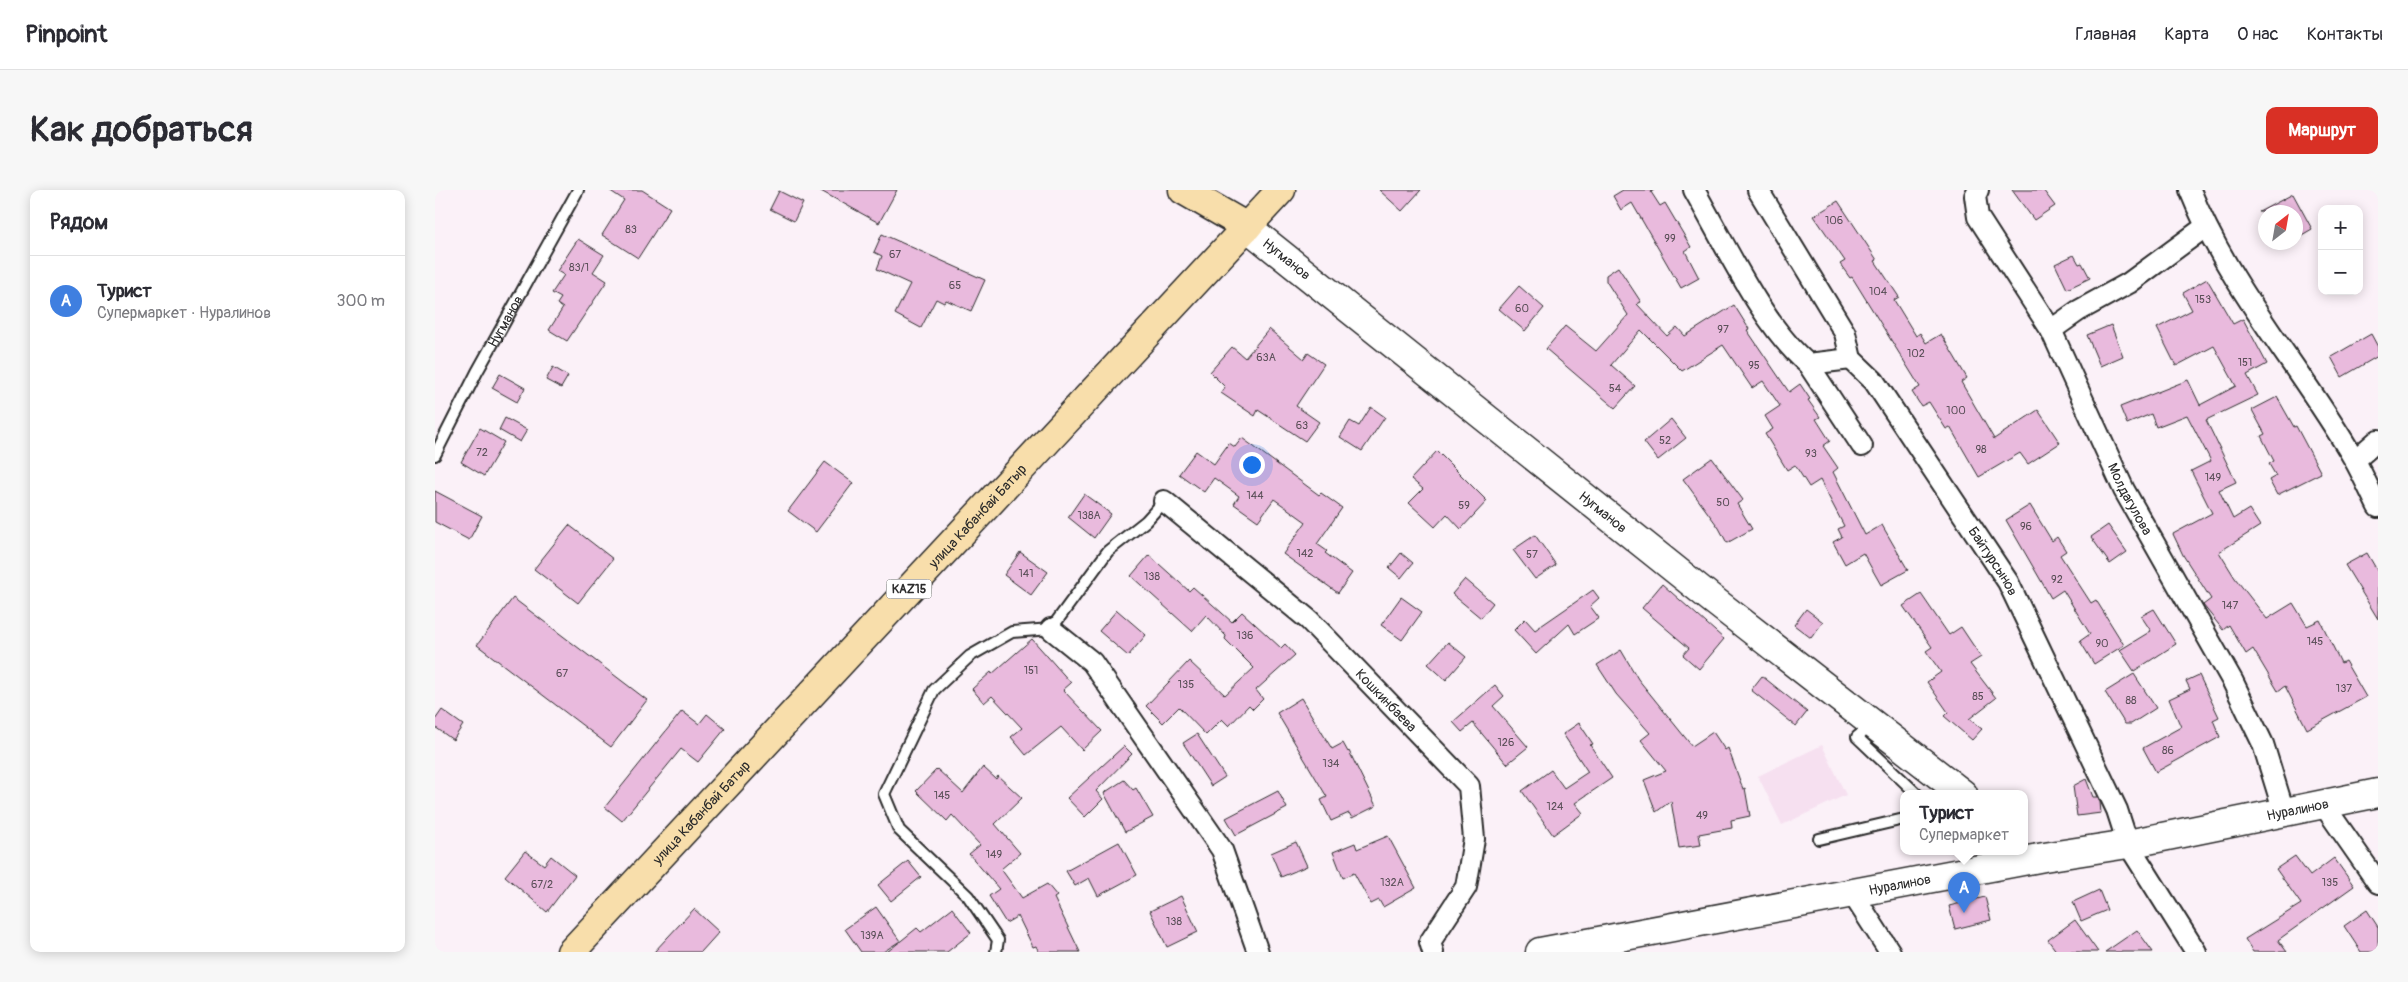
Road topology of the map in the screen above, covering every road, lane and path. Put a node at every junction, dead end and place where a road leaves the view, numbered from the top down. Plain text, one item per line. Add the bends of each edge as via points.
1 (578, 190) edge
2 (1183, 190) edge
3 (1281, 190) edge
4 (1694, 190) edge
5 (1758, 190) edge
6 (1978, 190) edge
7 (2190, 190) edge
8 (1247, 227) junction
9 (2205, 227) junction
10 (2051, 330) junction
11 (1851, 359) junction
12 (1808, 364) junction
13 (2378, 440) edge
14 (1862, 446) dead end
15 (435, 455) edge
16 (2355, 460) junction
17 (1164, 501) joint
18 (2378, 507) edge
19 (1051, 629) junction
20 (1872, 725) junction
21 (1913, 790) edge
22 (1958, 790) edge
23 (2378, 793) edge
24 (2323, 804) junction
25 (2284, 812) junction
26 (1900, 820) edge
27 (1819, 839) dead end
28 (2128, 844) junction
29 (2034, 850) edge
30 (2013, 855) edge
31 (2378, 883) edge
32 (1851, 893) junction
33 (1590, 947) edge
34 (571, 952) edge
35 (996, 952) edge
36 (1258, 952) edge
37 (1433, 952) edge
38 (1540, 952) edge
39 (1890, 952) edge
40 (2196, 952) edge

1 - 15 lane, Нугманов
2 - 8 main road
3 - 8 main road, улица Кабанбай Батыр
4 - 12 street via 1755,298 1792,351
5 - 11 street via 1845,333
6 - 10 street, Молдагулова via 1975,196 1978,217
7 - 9 street
8 - 20 main road, Нугманов
8 - 34 main road, улица Кабанбай Батыр / KAZ15
9 - 10 street via 2129,283
9 - 16 street
10 - 25 street, Молдагулова via 2124,490 2233,682 2263,744
11 - 12 street
11 - 28 street, Байтурсынов via 1874,381 2008,582 2117,810
12 - 14 street
13 - 16 street
16 - 18 street
17 - 19 lane via 1146,521 1108,551
17 - 37 street, Кошкинбаева via 1309,620 1469,786 1475,839 1466,887 1430,942
19 - 35 lane via 1012,632 970,656 934,690 884,794 899,830 968,896 998,940
19 - 36 street via 1092,662 1222,850
20 - 21 lane via 1857,737
20 - 22 main road, Нугманов
23 - 24 main road, Нуралинов
24 - 25 main road, Нуралинов
24 - 31 street
25 - 28 main road, Нуралинов
26 - 27 lane
28 - 29 main road, Нуралинов
28 - 40 street, Байтурсынов
30 - 32 main road, Нуралинов
32 - 33 main road, Нуралинов
32 - 39 street
33 - 38 main road, Нуралинов

